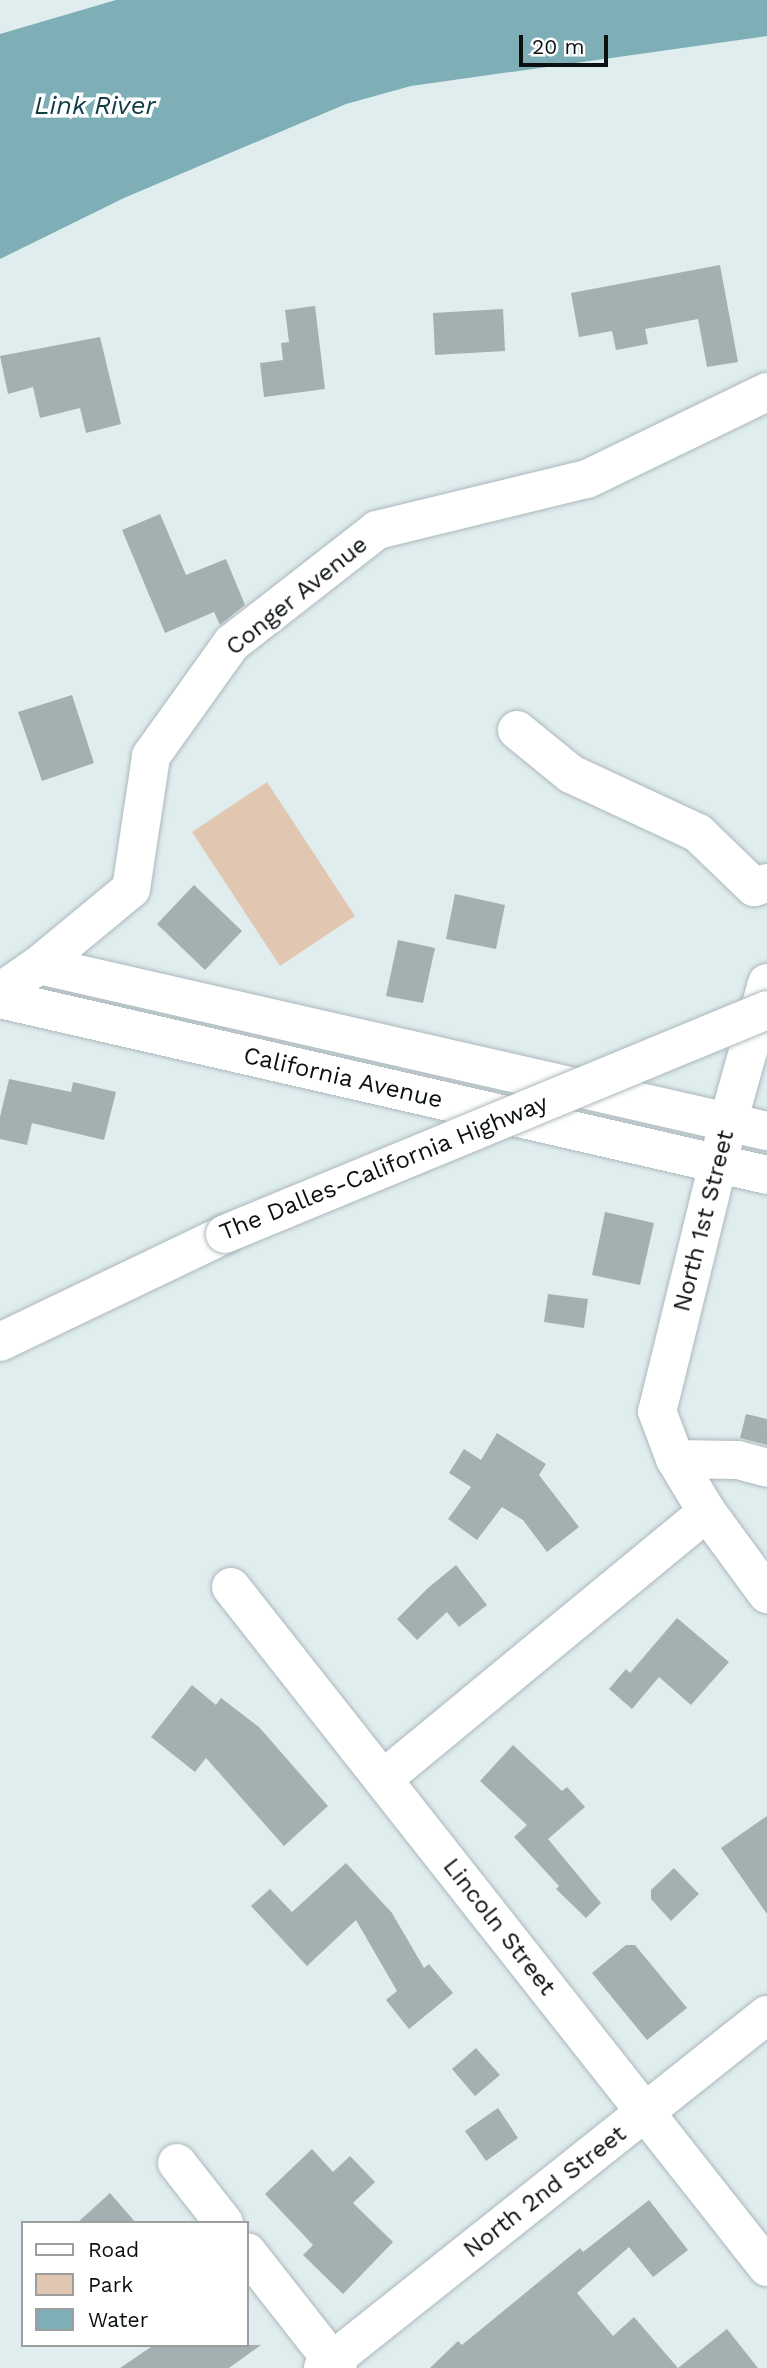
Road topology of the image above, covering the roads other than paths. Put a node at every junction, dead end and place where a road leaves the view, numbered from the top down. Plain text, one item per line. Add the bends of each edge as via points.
1 (767, 392) edge
2 (517, 730) dead end
3 (767, 883) edge
4 (39, 965) junction
5 (767, 983) edge
6 (0, 992) edge
7 (0, 999) edge
8 (767, 1010) edge
9 (728, 1123) junction
10 (767, 1131) edge
11 (718, 1164) junction
12 (767, 1175) edge
13 (225, 1234) junction
14 (0, 1322) edge
15 (0, 1342) edge
16 (675, 1459) junction
17 (767, 1468) edge
18 (706, 1512) junction
19 (231, 1587) dead end
20 (767, 1594) edge
21 (383, 1779) junction
22 (767, 2015) edge
23 (645, 2112) junction
24 (177, 2164) dead end
25 (221, 2221) edge
26 (248, 2253) edge
27 (767, 2267) edge
28 (331, 2365) edge

1 - 4 main road, Conger Avenue via 587,479 377,530 232,643 151,756 131,889
2 - 3 main road via 570,774 698,832 754,887
4 - 6 main road, Conger Avenue
4 - 9 main road, California Avenue
5 - 9 main road, North 1st Street
7 - 11 main road, California Avenue
8 - 13 main road, The Dalles-California Highway, bridge
9 - 10 main road, California Avenue
9 - 11 main road, North 1st Street
11 - 12 main road, California Avenue
11 - 16 main road, North 1st Street via 657,1410
13 - 14 main road, The Dalles-California Highway
13 - 15 main road
16 - 17 main road via 738,1460
16 - 18 main road, North 1st Street
18 - 20 main road, North 1st Street
18 - 21 main road
19 - 21 main road, Lincoln Street
21 - 23 main road, Lincoln Street
22 - 23 main road, North 2nd Street
23 - 27 main road, Lincoln Street
23 - 28 main road, North 2nd Street
24 - 25 main road
26 - 28 main road

